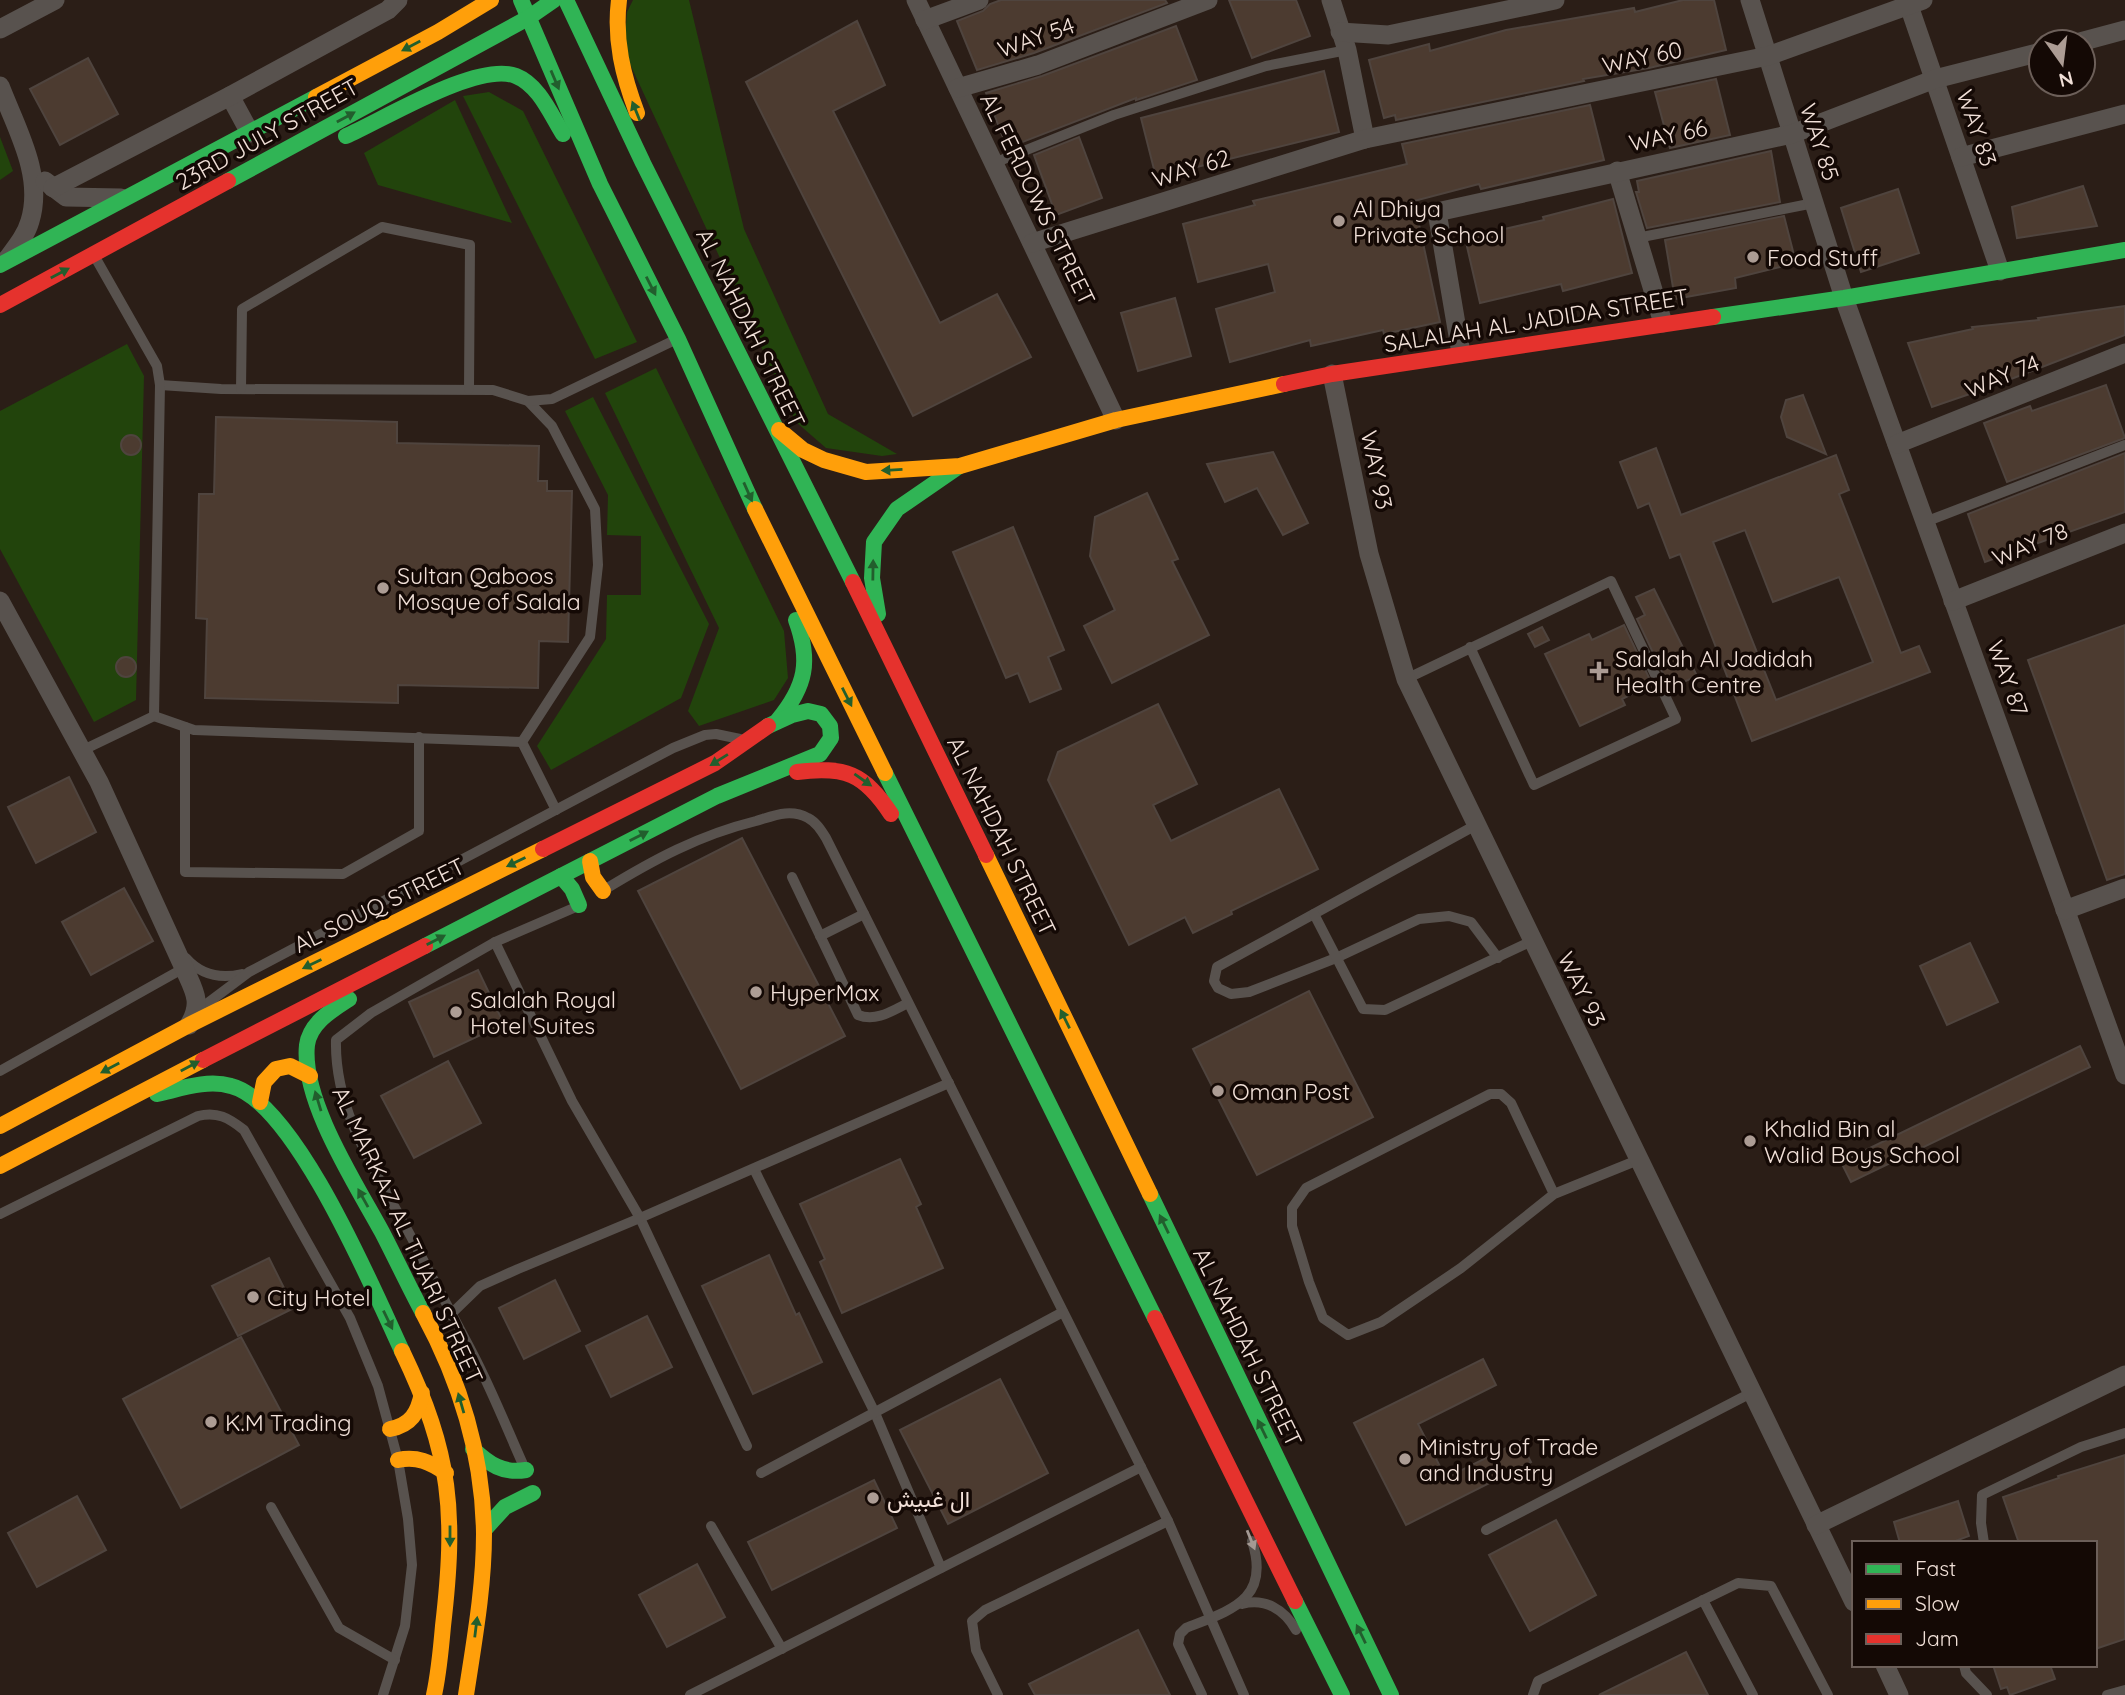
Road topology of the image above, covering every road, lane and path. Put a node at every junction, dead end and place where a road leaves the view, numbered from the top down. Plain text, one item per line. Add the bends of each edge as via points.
1 (55, 0) edge
2 (398, 0) edge
3 (455, 0) edge
4 (491, 0) edge
5 (521, 0) edge
6 (554, 0) edge
7 (566, 0) edge
8 (619, 0) edge
9 (916, 0) edge
10 (979, 0) edge
11 (1208, 0) edge
12 (1331, 0) edge
13 (1555, 0) edge
14 (1750, 0) edge
15 (1913, 1) edge
16 (528, 18) junction
17 (925, 20) junction
18 (0, 30) edge
19 (2125, 30) edge
20 (438, 32) junction
21 (2097, 37) edge
22 (1344, 41) junction
23 (1768, 56) junction
24 (2027, 56) edge
25 (1935, 79) junction
26 (0, 86) edge
27 (958, 88) junction
28 (230, 96) junction
29 (2125, 114) edge
30 (250, 133) junction
31 (1792, 134) junction
32 (1365, 139) junction
33 (1961, 157) junction
34 (30, 163) junction
35 (994, 163) junction
36 (1617, 171) junction
37 (244, 172) junction
38 (53, 188) junction
39 (129, 198) junction
40 (1814, 203) junction
41 (611, 210) junction
42 (674, 222) junction
43 (1636, 238) junction
44 (1032, 243) junction
45 (2125, 250) edge
46 (94, 255) junction
47 (2, 265) edge
48 (2000, 271) junction
49 (1844, 298) junction
50 (0, 305) edge
51 (1663, 323) junction
52 (678, 339) junction
53 (2125, 352) edge
54 (1461, 353) junction
55 (1332, 374) junction
56 (160, 385) junction
57 (241, 389) junction
58 (469, 389) junction
59 (528, 401) junction
60 (1116, 420) junction
61 (772, 424) junction
62 (1897, 444) junction
63 (2125, 445) edge
64 (960, 466) junction
65 (1925, 522) junction
66 (766, 533) junction
67 (2125, 533) edge
68 (0, 601) edge
69 (1953, 601) junction
70 (881, 638) junction
71 (1469, 647) junction
72 (1406, 679) junction
73 (154, 716) junction
74 (776, 722) junction
75 (185, 727) junction
76 (419, 737) junction
77 (754, 737) junction
78 (522, 742) junction
79 (81, 751) junction
80 (773, 774) junction
81 (556, 810) junction
82 (1476, 825) junction
83 (590, 861) junction
84 (561, 876) junction
85 (792, 877) dead end
86 (939, 880) junction
87 (2125, 888) edge
88 (591, 898) junction
89 (2065, 910) junction
90 (864, 914) junction
91 (1314, 914) junction
92 (820, 936) junction
93 (172, 940) junction
94 (1532, 941) junction
95 (495, 942) junction
96 (1336, 958) junction
97 (1498, 958) junction
98 (397, 960) junction
99 (184, 968) junction
100 (249, 972) junction
101 (908, 1003) junction
102 (193, 1019) junction
103 (2124, 1069) edge
104 (0, 1071) edge
105 (310, 1076) junction
106 (948, 1083) junction
107 (129, 1098) junction
108 (260, 1102) junction
109 (0, 1126) edge
110 (1638, 1160) junction
111 (0, 1166) edge
112 (23, 1167) dead end
113 (754, 1168) junction
114 (1554, 1194) junction
115 (3, 1211) edge
116 (640, 1218) junction
117 (1063, 1312) junction
118 (450, 1315) junction
119 (2125, 1375) edge
120 (422, 1393) junction
121 (1751, 1393) junction
122 (1200, 1409) junction
123 (875, 1413) junction
124 (390, 1429) junction
125 (2125, 1433) edge
126 (747, 1446) dead end
127 (473, 1449) junction
128 (398, 1460) junction
129 (1141, 1467) junction
130 (526, 1470) junction
131 (446, 1473) junction
132 (761, 1474) dead end
133 (1223, 1481) dead end
134 (533, 1493) joint
135 (271, 1507) dead end
136 (1168, 1521) junction
137 (1816, 1525) junction
138 (711, 1526) dead end
139 (1247, 1529) dead end
140 (484, 1530) junction
141 (1486, 1530) dead end
142 (1984, 1541) edge
143 (941, 1569) junction
144 (1852, 1598) edge
145 (1703, 1600) junction
146 (1234, 1606) junction
147 (1209, 1619) junction
148 (443, 1629) junction
149 (1301, 1639) dead end
150 (782, 1649) junction
151 (396, 1660) junction
152 (1886, 1667) edge
153 (1964, 1667) edge
154 (1319, 1675) dead end
155 (2125, 1690) edge
156 (383, 1695) edge
157 (419, 1695) edge
158 (434, 1695) edge
159 (466, 1695) edge
160 (690, 1695) edge
161 (998, 1695) edge
162 (1202, 1695) edge
163 (1244, 1695) edge
164 (1330, 1695) edge
165 (1342, 1695) edge
166 (1391, 1695) edge
167 (1533, 1695) edge
168 (1753, 1695) edge
169 (1828, 1695) edge
170 (1899, 1695) edge
171 (1987, 1695) edge
172 (2107, 1695) edge

1 - 18 street
2 - 28 street via 388,10
3 - 20 street
4 - 20 street, 23RD JULY STREET
5 - 16 street
6 - 16 street, 23RD JULY STREET
7 - 42 street, AL NAHDAH STREET
42 -> 8 street via 616,48
9 - 17 street, AL FERDOWS STREET
10 - 17 street
11 - 27 street, WAY 54 via 1038,65
12 - 22 street
13 - 22 street
14 - 23 street, WAY 85
15 - 23 street, WAY 60
15 - 25 street, WAY 83
37 -> 16 street, 23RD JULY STREET
16 -> 41 street
17 - 27 street, AL FERDOWS STREET
19 - 21 street
20 -> 30 street, 23RD JULY STREET
22 - 32 street
22 - 35 lane via 1114,115
23 - 31 street, WAY 85
23 - 32 street, WAY 60
24 - 25 street, WAY 66
25 - 31 street, WAY 66
25 - 33 street, WAY 83
26 - 34 street
27 - 35 street, AL FERDOWS STREET
28 - 30 street
28 - 38 street
29 - 33 street
30 - 39 street, 23RD JULY STREET
31 - 36 street, WAY 66
31 - 40 street, WAY 85
32 - 44 street, WAY 62
33 - 48 street, WAY 83
34 - 38 street
34 - 47 street via 31,220 23,239
35 - 44 street, AL FERDOWS STREET
36 - 43 street
36 - 54 street, WAY 66 via 1437,212
37 - 41 street via 357,131 487,73 514,74 534,89
37 - 46 street, 23RD JULY STREET
38 - 39 street via 66,197
39 - 47 street, 23RD JULY STREET
40 - 43 lane
40 - 49 street, WAY 85
41 -> 52 street
42 - 61 street, AL NAHDAH STREET
43 - 51 street
44 - 60 street, AL FERDOWS STREET
45 - 48 street, SALALAH AL JADIDA STREET
50 -> 46 street, 23RD JULY STREET
46 - 56 lane via 157,366
48 - 49 street, SALALAH AL JADIDA STREET
49 - 51 street, SALALAH AL JADIDA STREET
49 - 62 street, WAY 87
51 - 54 street, SALALAH AL JADIDA STREET
52 - 59 lane via 552,399
52 -> 66 street
53 - 62 street, WAY 74
54 - 55 street, SALALAH AL JADIDA STREET
55 - 60 street, SALALAH AL JADIDA STREET
55 - 72 street, WAY 93 via 1369,554
56 - 57 lane
56 - 73 lane
57 - 58 lane
57 - 58 lane via 242,309 382,227 470,246
58 - 59 lane via 493,390
59 - 78 lane via 552,426 594,509 598,565 590,637
60 - 64 street, SALALAH AL JADIDA STREET
64 -> 61 street, SALALAH AL JADIDA STREET via 866,472 803,450
61 - 70 street, AL NAHDAH STREET
62 - 65 street, WAY 87
63 - 65 lane
70 -> 64 street, SALALAH AL JADIDA STREET via 872,578 874,542 897,509
65 - 69 street, WAY 87
66 - 74 street via 774,571 799,627 805,656 799,693
66 -> 86 street
67 - 69 street, WAY 78
68 - 79 street
69 - 89 street, WAY 87
166 -> 70 street, AL NAHDAH STREET
71 - 71 lane via 1611,581 1676,719 1534,785
71 - 72 lane
72 - 82 street, WAY 93
73 - 75 lane
73 - 79 lane
74 - 77 street, AL SOUQ STREET
74 - 80 street via 793,712 814,711 829,724 831,734 820,754
75 - 76 lane
75 - 76 lane via 185,872 344,874 419,831
76 - 78 lane
77 - 81 lane via 705,735
77 -> 102 street, AL SOUQ STREET via 715,763
78 - 81 lane
79 - 93 street
83 -> 80 street via 717,796
80 -> 86 street via 834,768 863,779 881,798 919,862
81 - 100 lane
82 - 91 lane
82 - 94 street, WAY 93
83 - 84 street
83 - 88 street
84 - 88 street via 572,890
98 -> 84 street
85 - 92 lane
86 - 122 street
87 - 89 street
88 - 90 lane via 645,865 716,831 783,813 815,823
88 - 95 lane
89 - 103 street, WAY 87
90 - 92 lane
90 - 101 lane
91 - 96 lane
91 - 96 lane via 1217,967 1214,981 1231,994 1249,992
92 - 101 lane via 858,1016 877,1018
93 - 99 street
93 - 100 lane via 203,972 233,976
94 - 97 lane
94 - 110 street, WAY 93
95 - 116 lane via 572,1101
95 - 118 lane via 371,1013 336,1040 339,1083 348,1114
96 - 97 lane via 1419,919 1449,916 1471,922
96 - 97 lane via 1363,1009 1385,1010
98 - 105 street, AL MARKAZ AL TIJARI STREET via 314,1027 307,1046
107 -> 98 street
99 - 102 street via 197,997
99 - 104 lane
100 - 102 lane
101 - 106 lane
102 -> 109 street, AL SOUQ STREET
105 - 108 street via 290,1066 273,1070 262,1083
127 -> 105 street, AL MARKAZ AL TIJARI STREET via 453,1377 344,1164
106 - 113 lane
106 - 117 lane
107 - 108 street via 219,1084
107 - 111 street
107 - 112 lane via 110,1117
108 -> 120 street via 337,1216
110 - 114 lane
110 - 121 street, WAY 93
113 - 116 lane
113 - 123 lane
114 - 114 lane via 1511,1103 1500,1094 1490,1094 1306,1188 1292,1208 1292,1226 1323,1318 1348,1335 1381,1322 1450,1276
115 - 124 lane via 198,1115 225,1117 244,1130 339,1295 378,1386
116 - 118 lane via 480,1286
116 - 126 lane
117 - 123 lane
117 - 129 lane
118 - 130 lane
119 - 137 street
120 - 124 street via 416,1415 408,1424
120 - 131 street
121 - 137 street, WAY 93
121 - 141 lane
122 - 133 lane via 1206,1445
122 - 165 street
123 - 132 lane
123 - 143 lane
124 - 128 lane
125 - 142 lane via 2081,1447 1982,1495
127 - 130 street via 493,1467
127 - 140 street, AL MARKAZ AL TIJARI STREET
128 - 131 street via 427,1460
128 - 151 lane via 412,1565
129 - 136 lane
129 - 143 lane
130 - 134 lane
131 -> 148 street via 451,1534
134 - 140 street via 505,1506
135 - 151 lane via 339,1628
136 - 147 lane
136 - 161 lane via 985,1610 972,1621 976,1650
137 - 144 street, WAY 93
138 - 150 lane
139 -> 146 lane via 1257,1559 1257,1579 1248,1597
159 -> 140 street, AL MARKAZ AL TIJARI STREET
143 - 150 lane
145 - 167 lane via 1538,1681
145 - 168 lane
145 - 169 lane via 1738,1583 1771,1586
146 - 147 lane
146 - 149 lane via 1251,1602 1273,1606
147 - 162 lane via 1186,1629 1178,1644
147 - 163 lane
148 - 157 street
148 - 158 street
150 - 160 lane
151 - 156 lane
152 - 170 street
153 - 171 lane
154 - 164 lane
155 - 172 lane

